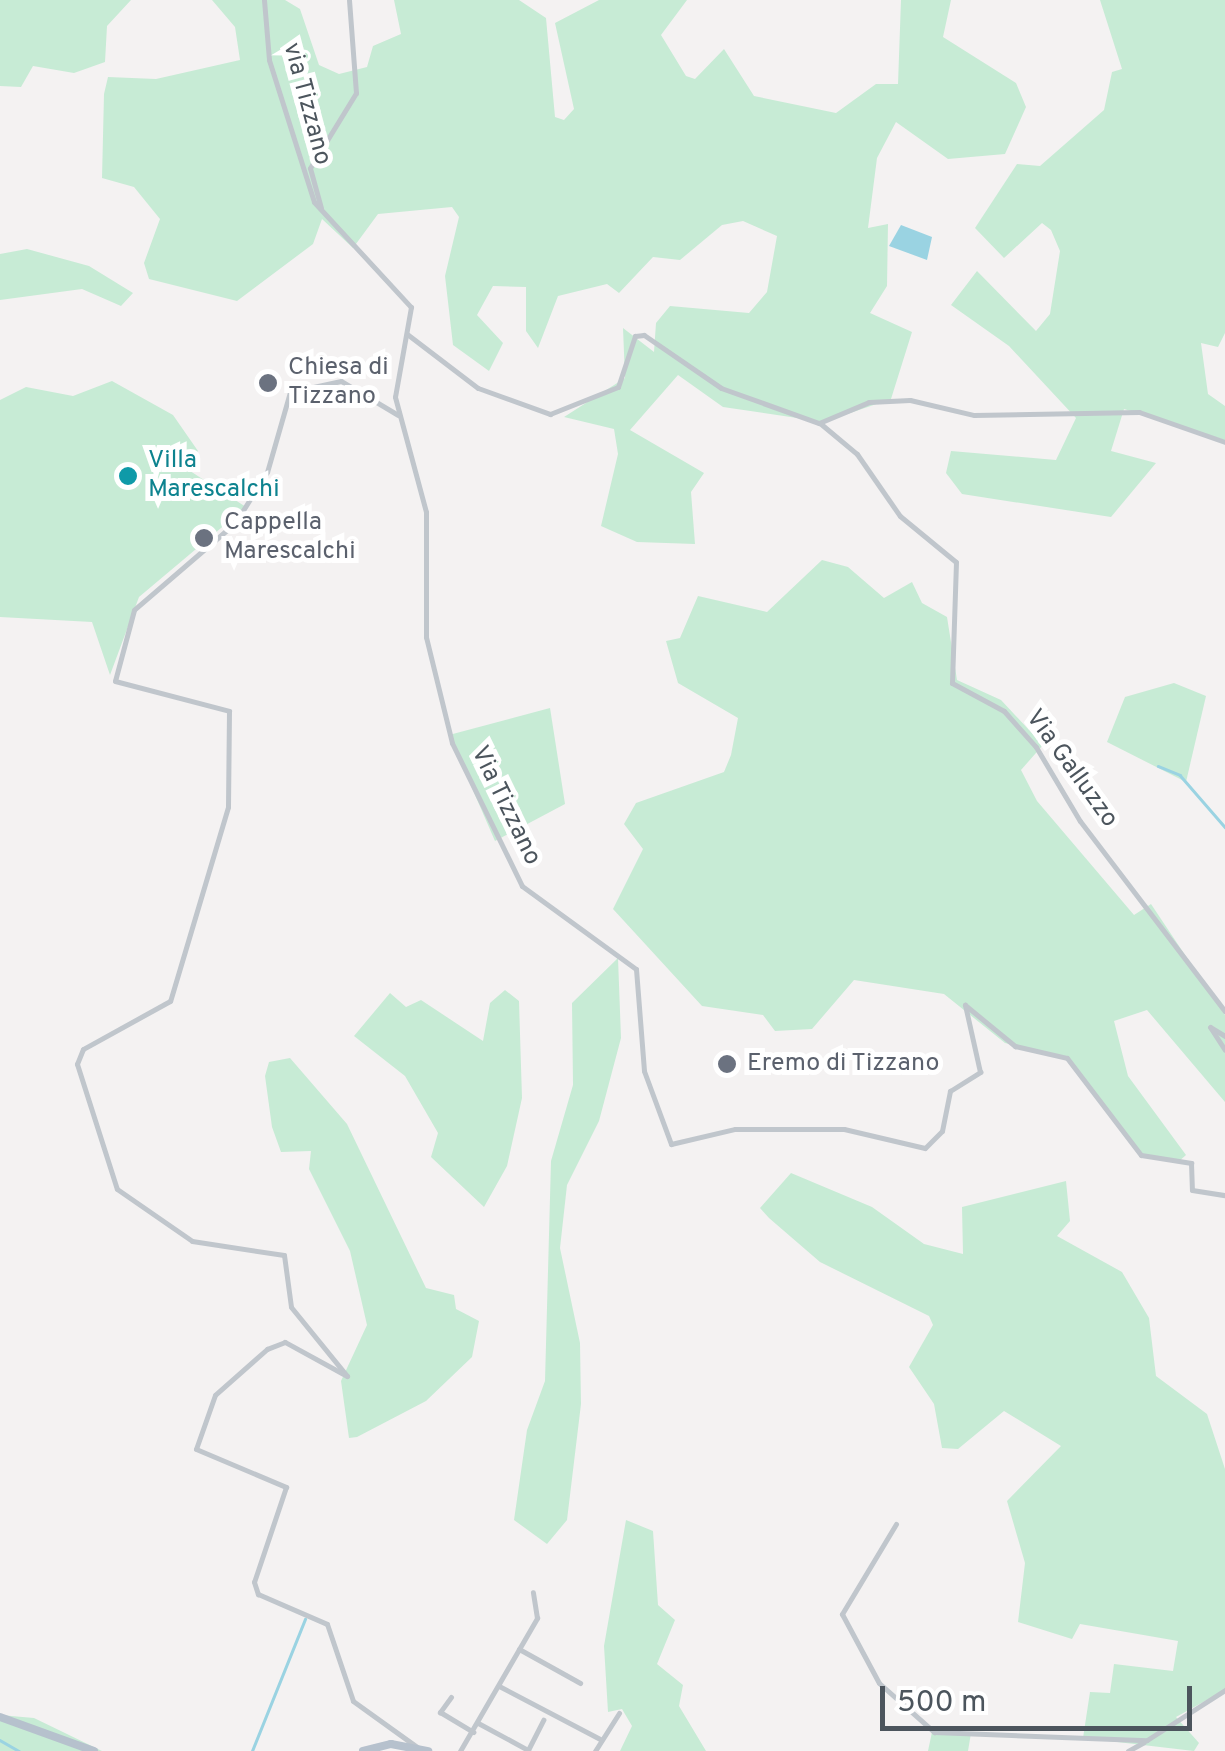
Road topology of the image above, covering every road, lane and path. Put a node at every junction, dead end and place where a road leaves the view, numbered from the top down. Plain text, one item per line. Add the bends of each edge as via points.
1 (349, 0) edge
2 (264, 2) edge
3 (320, 211) junction
4 (407, 334) junction
5 (398, 415) junction
6 (818, 423) junction
7 (1225, 442) edge
8 (1225, 1012) edge
9 (1225, 1036) edge
10 (1225, 1050) edge
11 (1225, 1196) edge
12 (896, 1524) dead end
13 (532, 1592) dead end
14 (520, 1650) junction
15 (580, 1682) dead end
16 (499, 1686) junction
17 (1225, 1690) edge
18 (451, 1697) dead end
19 (619, 1713) dead end
20 (0, 1717) edge
21 (543, 1720) dead end
22 (478, 1724) junction
23 (473, 1732) junction
24 (600, 1739) junction
25 (1147, 1740) junction
26 (417, 1747) junction
27 (94, 1751) edge
28 (363, 1751) edge
29 (428, 1751) edge
30 (460, 1751) edge
31 (595, 1751) edge
32 (1128, 1751) edge

1 - 3 street via 356,93 310,168
2 - 3 street, via Tizzano via 269,60
3 - 4 street, Via Tizzano via 400,288 411,307
4 - 5 street, Via Tizzano
4 - 6 street via 501,400 560,414 618,386 635,336 644,334 721,388
5 - 11 street, Via Tizzano via 426,512 431,681 459,762 522,886 636,969 644,1071 670,1144 746,1128 844,1128 925,1148 942,1131 950,1091 980,1072 966,1006 1014,1046 1067,1058 1141,1155 1191,1163 1192,1190
5 - 26 street via 340,381 290,392 266,472 235,522 134,610 115,681 228,712 228,807 170,1001 82,1050 78,1064 117,1190 192,1242 284,1255 291,1307 348,1376 286,1342 267,1348 215,1394 196,1449 286,1487 254,1582 258,1594 327,1624 354,1703
6 - 7 street via 870,402 910,400 974,415 1139,412
6 - 8 street, Via Galluzzo via 956,562 952,683 1004,711 1036,747 1080,821
9 - 10 street via 1210,1027
12 - 25 street via 842,1614 878,1682 906,1709 946,1734
13 - 14 street via 537,1618
14 - 15 street
14 - 16 street
16 - 22 street
16 - 24 street
17 - 25 street
18 - 23 street via 440,1712
19 - 24 street
20 - 27 main road
21 - 22 street via 528,1750
22 - 23 street
23 - 30 street
24 - 31 street
25 - 32 street
26 - 28 main road
26 - 29 main road

